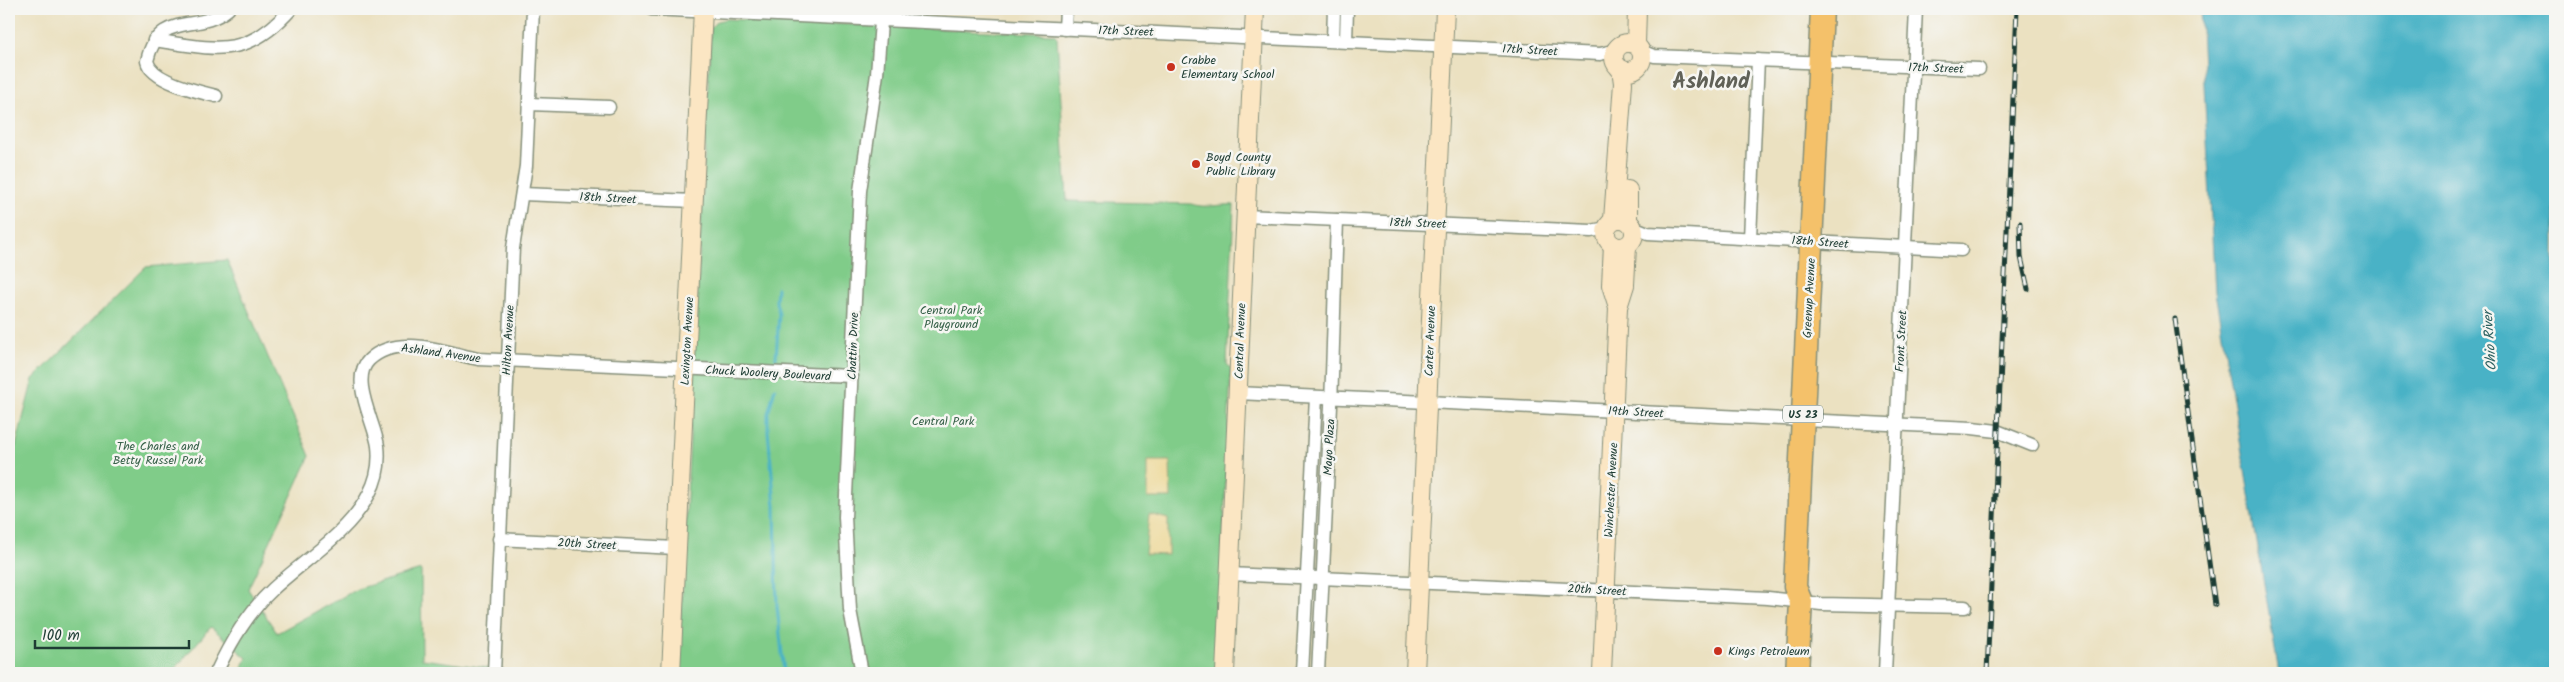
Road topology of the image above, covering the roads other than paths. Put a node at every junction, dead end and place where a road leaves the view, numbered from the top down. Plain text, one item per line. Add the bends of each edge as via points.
1 (228, 9) edge
2 (291, 9) edge
3 (533, 9) edge
4 (651, 9) edge
5 (1066, 9) edge
6 (1255, 9) edge
7 (1334, 9) edge
8 (1347, 9) edge
9 (1445, 9) edge
10 (1626, 9) edge
11 (1637, 9) edge
12 (1822, 9) edge
13 (1916, 9) edge
14 (703, 10) edge
15 (881, 14) edge
16 (1065, 29) junction
17 (1254, 36) junction
18 (154, 40) junction
19 (1339, 41) junction
20 (1443, 46) junction
21 (1628, 56) junction
22 (1758, 60) junction
23 (1819, 63) junction
24 (1914, 67) junction
25 (1979, 69) dead end
26 (216, 96) dead end
27 (529, 104) junction
28 (608, 107) dead end
29 (522, 194) junction
30 (694, 201) junction
31 (1245, 216) junction
32 (1337, 220) junction
33 (1434, 224) junction
34 (1620, 233) junction
35 (1750, 238) junction
36 (1812, 241) junction
37 (1905, 247) junction
38 (1961, 250) dead end
39 (506, 360) junction
40 (685, 369) junction
41 (852, 376) junction
42 (1238, 393) junction
43 (1316, 397) junction
44 (1330, 398) junction
45 (1427, 403) junction
46 (1614, 411) junction
47 (1803, 420) junction
48 (1897, 424) junction
49 (2032, 445) dead end
50 (499, 540) junction
51 (676, 548) junction
52 (1229, 574) junction
53 (1307, 577) junction
54 (1323, 577) junction
55 (1420, 581) junction
56 (1606, 591) junction
57 (1794, 596) junction
58 (1888, 605) junction
59 (1965, 606) dead end
60 (216, 673) edge
61 (494, 673) edge
62 (670, 673) edge
63 (862, 673) edge
64 (1225, 673) edge
65 (1302, 673) edge
66 (1318, 673) edge
67 (1415, 673) edge
68 (1602, 673) edge
69 (1784, 673) edge
70 (1797, 673) edge
71 (1885, 673) edge

1 - 18 street via 217,17 170,27
2 - 18 street via 266,32 236,48
3 - 27 street, Hilton Avenue
4 - 14 street, 17th Street
5 - 16 street
6 - 17 street, Central Avenue
7 - 19 street
8 - 19 street
9 - 20 street, Carter Avenue
10 - 21 street, Winchester Avenue
11 - 21 street, Winchester Avenue
12 - 23 highway, Greenup Avenue / US 23
13 - 24 street, Front Street
14 - 15 street, 17th Street
14 - 30 street, Lexington Avenue
15 - 16 street, 17th Street
15 - 41 street, Chattin Drive via 877,74 860,191
16 - 17 street, 17th Street
17 - 19 street, 17th Street
17 - 31 street, Central Avenue
18 - 26 street via 147,61 151,70 191,91
19 - 20 street, 17th Street
20 - 21 street, 17th Street
20 - 33 street, Carter Avenue
21 - 22 street, 17th Street
21 - 34 street, Winchester Avenue via 1623,83
22 - 23 street, 17th Street
22 - 35 street
23 - 24 street, 17th Street
23 - 36 highway, Greenup Avenue / US 23
24 - 25 street, 17th Street
24 - 37 street, Front Street
27 - 28 street
27 - 29 street, Hilton Avenue
29 - 30 street, 18th Street
29 - 39 street, Hilton Avenue via 513,248
30 - 40 street, Lexington Avenue
31 - 32 street, 18th Street
31 - 42 street, Central Avenue
32 - 33 street, 18th Street
32 - 44 street, Mayo Plaza
33 - 34 street, 18th Street
33 - 45 street, Carter Avenue
34 - 35 street, 18th Street
34 - 46 street, Winchester Avenue via 1625,285 1618,307
35 - 36 street, 18th Street
36 - 37 street, 18th Street
36 - 47 highway, Greenup Avenue / US 23
37 - 38 street, 18th Street
37 - 48 street, Front Street
39 - 40 street, Ashland Avenue
39 - 50 street, Hilton Avenue
39 - 60 street, Ashland Avenue via 478,359 406,346 391,347 368,361 361,379 362,392 374,427 378,456 375,480 369,494 341,529 260,602 227,649
40 - 41 street, Chuck Woolery Boulevard
40 - 51 street, Lexington Avenue
41 - 63 street, Chattin Drive via 845,550 850,610
42 - 43 street, 19th Street
42 - 52 street, Central Avenue
43 - 44 street, 19th Street
43 - 53 street, Mayo Plaza
44 - 45 street, 19th Street
44 - 54 street, Mayo Plaza
45 - 46 street, 19th Street
45 - 55 street, Carter Avenue
46 - 47 street, 19th Street
46 - 56 street, Winchester Avenue
47 - 48 street, 19th Street
47 - 57 highway, Greenup Avenue / US 23
48 - 49 street, 19th Street via 1983,428
48 - 58 street, Front Street
50 - 51 street, 20th Street
50 - 61 street, Hilton Avenue
51 - 62 street, Lexington Avenue
52 - 53 street, 20th Street
52 - 64 street, Central Avenue
53 - 54 street, 20th Street
53 - 65 street, Mayo Plaza
54 - 55 street, 20th Street
54 - 66 street, Mayo Plaza
55 - 56 street, 20th Street
55 - 67 street, Carter Avenue
56 - 57 street, 20th Street
56 - 68 street, Winchester Avenue
57 - 58 street, 20th Street
57 - 69 highway, Greenup Avenue / US 23
57 - 70 highway, Greenup Avenue / US 23
58 - 59 street, 20th Street
58 - 71 street, Front Street

